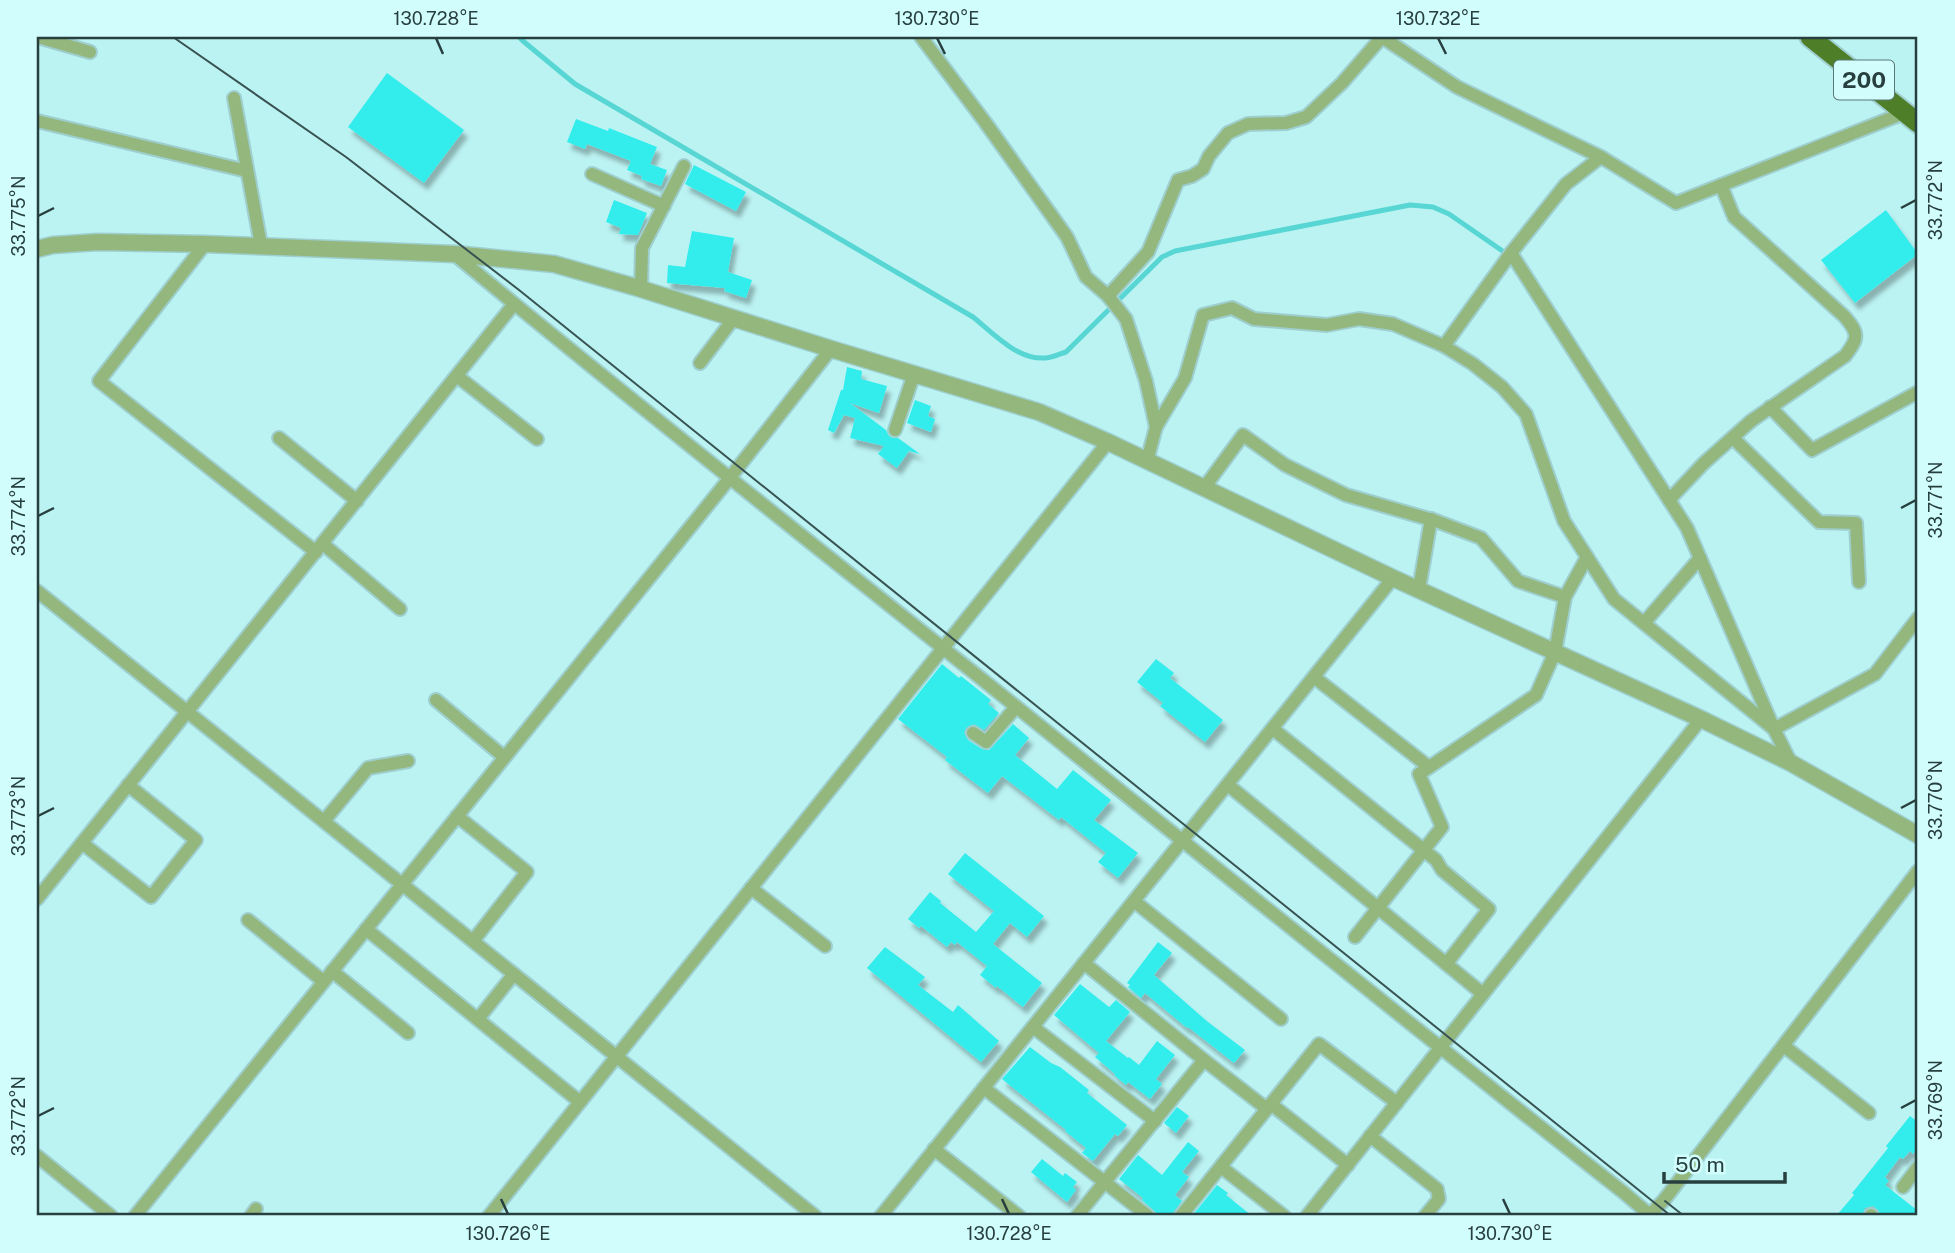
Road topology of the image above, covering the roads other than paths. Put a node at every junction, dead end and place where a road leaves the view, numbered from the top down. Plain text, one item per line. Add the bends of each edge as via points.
1 (38, 37) edge
2 (922, 37) edge
3 (1382, 37) edge
4 (1810, 37) edge
5 (90, 52) dead end
6 (234, 98) dead end
7 (1911, 118) edge
8 (37, 121) edge
9 (1601, 157) junction
10 (684, 166) dead end
11 (247, 171) junction
12 (592, 174) dead end
13 (1721, 185) junction
14 (664, 206) junction
15 (205, 244) junction
16 (261, 245) junction
17 (37, 249) edge
18 (1511, 253) junction
19 (454, 254) junction
20 (640, 288) junction
21 (1111, 300) junction
22 (514, 304) junction
23 (734, 318) junction
24 (1444, 346) junction
25 (831, 349) junction
26 (700, 363) dead end
27 (914, 374) junction
28 (457, 376) junction
29 (1918, 392) edge
30 (1770, 407) junction
31 (1156, 427) junction
32 (895, 430) dead end
33 (279, 438) dead end
34 (1732, 438) junction
35 (537, 439) dead end
36 (1108, 442) junction
37 (1147, 461) junction
38 (729, 479) junction
39 (1204, 488) junction
40 (1669, 500) junction
41 (357, 501) junction
42 (1432, 519) junction
43 (319, 548) junction
44 (1587, 557) junction
45 (1700, 558) junction
46 (1393, 578) junction
47 (1859, 582) dead end
48 (1419, 589) junction
49 (37, 591) edge
50 (1565, 597) junction
51 (400, 609) dead end
52 (1918, 618) edge
53 (1644, 623) junction
54 (943, 648) junction
55 (1555, 652) junction
56 (1314, 677) junction
57 (436, 700) dead end
58 (1016, 707) junction
59 (187, 713) junction
60 (1701, 719) junction
61 (1273, 729) junction
62 (1774, 729) junction
63 (973, 733) dead end
64 (504, 757) junction
65 (408, 761) dead end
66 (1791, 763) junction
67 (1429, 767) junction
68 (128, 785) junction
69 (1228, 785) junction
70 (457, 816) junction
71 (324, 821) junction
72 (1918, 835) edge
73 (1183, 841) junction
74 (82, 843) junction
75 (1424, 851) junction
76 (1918, 871) edge
77 (403, 884) junction
78 (751, 888) junction
79 (37, 899) edge
80 (1134, 901) junction
81 (1378, 908) junction
82 (248, 920) dead end
83 (366, 929) junction
84 (1355, 937) dead end
85 (473, 941) junction
86 (825, 946) dead end
87 (1084, 962) junction
88 (1446, 964) junction
89 (332, 971) junction
90 (514, 974) junction
91 (323, 981) junction
92 (1483, 994) junction
93 (1281, 1018) dead end
94 (478, 1019) junction
95 (1033, 1027) junction
96 (408, 1033) dead end
97 (1784, 1046) junction
98 (1439, 1048) junction
99 (616, 1057) junction
100 (1204, 1059) junction
101 (984, 1088) junction
102 (580, 1102) junction
103 (1397, 1103) junction
104 (1269, 1107) junction
105 (1869, 1114) dead end
106 (1154, 1121) junction
107 (1370, 1136) junction
108 (934, 1149) junction
109 (37, 1156) edge
110 (1348, 1165) junction
111 (1221, 1167) junction
112 (1104, 1182) junction
113 (887, 1214) edge
114 (1313, 1214) edge
115 (111, 1216) edge
116 (135, 1216) edge
117 (489, 1216) edge
118 (815, 1216) edge
119 (1018, 1216) edge
120 (1077, 1216) edge
121 (1148, 1216) edge
122 (1181, 1216) edge
123 (1284, 1216) edge
124 (1425, 1216) edge
125 (1649, 1216) edge

1 - 5 street
2 - 21 street via 1067,237 1086,277
3 - 9 street via 1457,87
3 - 21 street via 1306,117 1248,124 1228,133 1203,169 1178,180 1148,252
4 - 7 highway, 200
6 - 11 street
7 - 13 street
8 - 11 street
9 - 13 street via 1676,203
9 - 18 street via 1566,184
10 - 14 street
11 - 16 street
12 - 14 street
13 - 30 street via 1734,217 1844,316 1857,335 1845,356
14 - 20 street via 642,248
15 - 16 street
15 - 17 street via 98,242
15 - 43 street via 99,381
16 - 19 street
18 - 24 street
18 - 40 street
19 - 20 street via 554,264
19 - 22 street
20 - 23 street
21 - 31 street via 1126,318
22 - 28 street
22 - 38 street
23 - 25 street
23 - 26 street
24 - 31 street via 1393,324 1359,319 1328,325 1254,319 1233,308 1203,315 1185,378
24 - 44 street via 1492,379 1526,414 1564,521
25 - 27 street
25 - 38 street
27 - 32 street
27 - 36 street via 1039,412
28 - 35 street
28 - 41 street
29 - 30 street via 1812,450
30 - 34 street
31 - 37 street
33 - 41 street
34 - 40 street
34 - 47 street via 1819,522 1856,523
36 - 37 street
36 - 54 street
37 - 39 street
38 - 54 street
38 - 64 street
39 - 42 street via 1243,435 1285,465 1346,495
39 - 46 street
40 - 45 street
41 - 43 street
42 - 48 street
42 - 50 street via 1481,538 1518,581
43 - 51 street
43 - 59 street
44 - 50 street
44 - 53 street via 1614,599
45 - 53 street
45 - 62 street
46 - 48 street
46 - 56 street
48 - 55 street
49 - 59 street
50 - 55 street
52 - 62 street via 1875,674
53 - 62 street
54 - 58 street
54 - 78 street
55 - 60 street
55 - 67 street via 1536,695
56 - 61 street
56 - 67 street
57 - 64 street
58 - 63 street via 986,742
58 - 73 street
59 - 68 street
59 - 71 street
60 - 66 street
60 - 92 street
61 - 69 street
61 - 75 street
62 - 66 street
64 - 70 street
65 - 71 street via 368,768
66 - 72 street
67 - 75 street via 1419,774 1442,827
68 - 74 street
68 - 74 street via 196,840 151,897
69 - 73 street
69 - 81 street
70 - 77 street
70 - 85 street via 527,872
71 - 77 street
73 - 80 street
73 - 98 street
74 - 79 street
75 - 81 street
75 - 88 street via 1489,909
76 - 97 street
77 - 83 street
77 - 85 street
78 - 86 street
78 - 99 street
80 - 87 street
80 - 93 street
81 - 84 street
81 - 88 street
82 - 91 street
83 - 89 street
83 - 94 street
85 - 90 street
87 - 95 street
87 - 100 street
88 - 92 street
89 - 91 street
89 - 96 street
90 - 94 street
90 - 99 street
91 - 116 street
92 - 98 street
94 - 102 street
95 - 101 street
95 - 106 street
97 - 105 street
97 - 125 street
98 - 103 street
98 - 125 street
99 - 102 street
99 - 118 street
100 - 104 street
100 - 106 street
101 - 108 street
101 - 112 street
102 - 117 street
103 - 104 street via 1319,1044
103 - 107 street
104 - 110 street
104 - 111 street
106 - 112 street
107 - 110 street
107 - 124 street via 1437,1189 1439,1199
108 - 113 street
108 - 119 street
109 - 115 street
110 - 114 street
111 - 122 street
111 - 123 street
112 - 120 street
112 - 121 street

